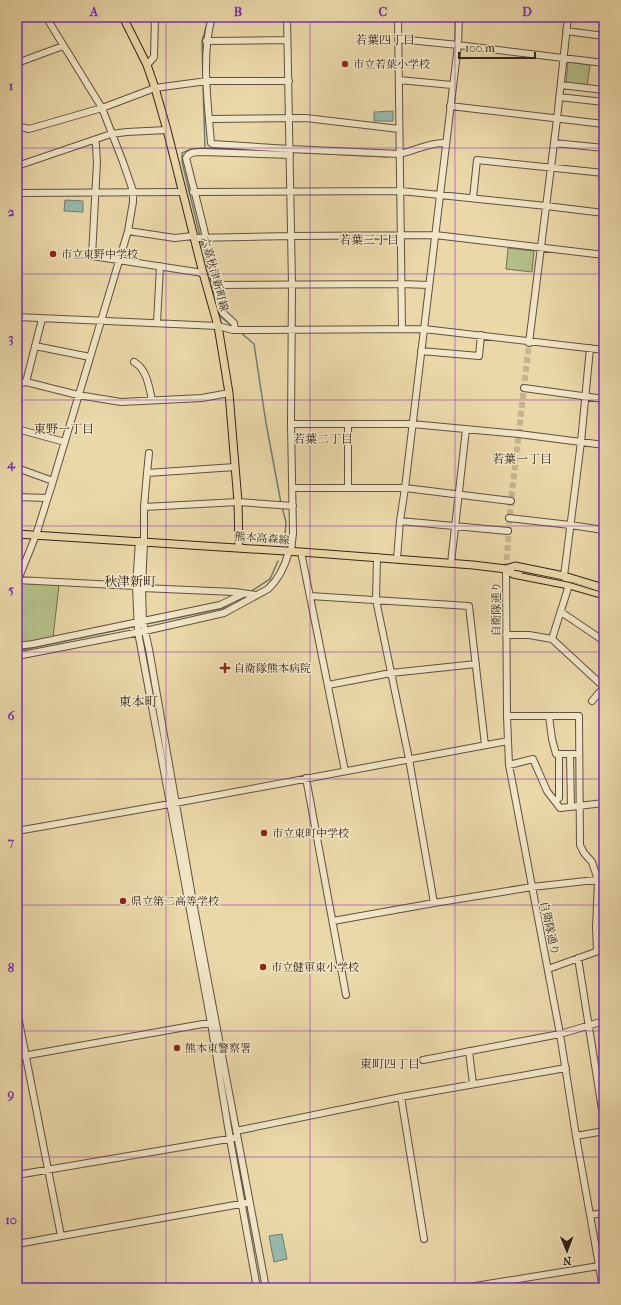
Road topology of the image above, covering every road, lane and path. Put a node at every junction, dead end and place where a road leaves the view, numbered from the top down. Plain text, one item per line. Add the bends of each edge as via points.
1 (46, 17) edge
2 (123, 17) edge
3 (155, 17) edge
4 (212, 17) edge
5 (287, 17) edge
6 (398, 17) edge
7 (459, 17) edge
8 (568, 17) edge
9 (566, 31) junction
10 (604, 36) edge
11 (399, 39) junction
12 (206, 40) junction
13 (287, 40) junction
14 (458, 45) junction
15 (63, 46) junction
16 (563, 58) junction
17 (17, 63) edge
18 (604, 63) edge
19 (147, 65) junction
20 (399, 80) junction
21 (207, 81) junction
22 (289, 82) junction
23 (452, 84) junction
24 (561, 85) junction
25 (155, 88) junction
26 (604, 90) edge
27 (559, 97) junction
28 (604, 102) edge
29 (450, 106) junction
30 (102, 108) junction
31 (289, 118) junction
32 (209, 119) junction
33 (557, 119) junction
34 (604, 124) edge
35 (17, 126) edge
36 (399, 129) junction
37 (167, 130) junction
38 (604, 130) edge
39 (111, 134) junction
40 (95, 140) junction
41 (445, 143) junction
42 (554, 143) junction
43 (603, 148) edge
44 (290, 152) junction
45 (399, 154) junction
46 (17, 166) edge
47 (551, 166) junction
48 (604, 173) edge
49 (133, 191) junction
50 (401, 191) junction
51 (94, 192) junction
52 (183, 192) junction
53 (194, 192) junction
54 (291, 192) junction
55 (17, 193) edge
56 (439, 195) junction
57 (472, 198) junction
58 (546, 206) junction
59 (604, 213) edge
60 (128, 231) junction
61 (402, 235) junction
62 (435, 235) junction
63 (291, 236) junction
64 (199, 237) junction
65 (541, 247) junction
66 (604, 255) edge
67 (119, 260) junction
68 (160, 266) junction
69 (203, 272) junction
70 (402, 284) junction
71 (215, 285) junction
72 (292, 285) junction
73 (429, 285) junction
74 (17, 317) edge
75 (42, 319) junction
76 (101, 320) junction
77 (156, 323) junction
78 (218, 326) junction
79 (402, 329) junction
80 (424, 329) junction
81 (235, 330) junction
82 (291, 330) junction
83 (481, 336) junction
84 (530, 342) junction
85 (35, 346) junction
86 (590, 348) junction
87 (604, 350) edge
88 (421, 351) junction
89 (90, 357) junction
90 (134, 362) dead end
91 (26, 382) junction
92 (17, 384) edge
93 (524, 388) dead end
94 (229, 393) junction
95 (78, 395) junction
96 (585, 396) junction
97 (604, 398) edge
98 (152, 400) junction
99 (291, 424) junction
100 (348, 424) junction
101 (412, 424) junction
102 (17, 429) edge
103 (466, 429) junction
104 (65, 442) junction
105 (581, 442) junction
106 (604, 445) edge
107 (149, 453) dead end
108 (235, 467) junction
109 (17, 468) edge
110 (148, 472) junction
111 (53, 481) junction
112 (292, 488) junction
113 (348, 488) junction
114 (405, 488) junction
115 (459, 494) junction
116 (17, 497) edge
117 (48, 498) junction
118 (511, 501) dead end
119 (238, 502) junction
120 (293, 506) junction
121 (144, 507) junction
122 (509, 518) dead end
123 (400, 521) junction
124 (570, 525) junction
125 (455, 526) junction
126 (604, 530) edge
127 (508, 531) dead end
128 (17, 534) edge
129 (36, 535) junction
130 (141, 541) junction
131 (239, 548) junction
132 (290, 551) junction
133 (301, 552) junction
134 (377, 557) junction
135 (397, 559) junction
136 (451, 563) junction
137 (506, 569) junction
138 (564, 576) junction
139 (17, 582) edge
140 (569, 585) junction
141 (139, 587) junction
142 (604, 588) edge
143 (242, 594) junction
144 (254, 595) junction
145 (604, 595) edge
146 (310, 596) junction
147 (376, 600) junction
148 (561, 612) junction
149 (141, 627) junction
150 (506, 635) junction
151 (552, 639) junction
152 (604, 641) edge
153 (17, 646) edge
154 (17, 656) edge
155 (476, 664) junction
156 (391, 673) junction
157 (328, 685) junction
158 (604, 687) edge
159 (592, 701) dead end
160 (507, 716) junction
161 (549, 716) junction
162 (508, 741) junction
163 (485, 745) junction
164 (559, 754) junction
165 (570, 754) junction
166 (579, 754) junction
167 (409, 759) junction
168 (509, 765) junction
169 (345, 771) junction
170 (306, 778) junction
171 (555, 801) junction
172 (604, 803) edge
173 (173, 804) junction
174 (579, 806) junction
175 (571, 807) junction
176 (17, 831) edge
177 (601, 879) edge
178 (532, 888) junction
179 (434, 902) junction
180 (332, 921) junction
181 (604, 949) edge
182 (597, 951) junction
183 (578, 958) junction
184 (548, 969) junction
185 (346, 995) dead end
186 (17, 1011) edge
187 (604, 1021) edge
188 (214, 1022) junction
189 (588, 1026) junction
190 (560, 1034) junction
191 (469, 1051) junction
192 (25, 1055) junction
193 (17, 1057) edge
194 (423, 1060) dead end
195 (566, 1068) junction
196 (473, 1084) junction
197 (401, 1097) junction
198 (604, 1122) edge
199 (604, 1131) edge
200 (237, 1134) junction
201 (576, 1136) junction
202 (230, 1139) junction
203 (48, 1170) junction
204 (17, 1175) edge
205 (250, 1202) junction
206 (242, 1203) junction
207 (604, 1213) edge
208 (591, 1215) junction
209 (61, 1236) junction
210 (424, 1239) dead end
211 (17, 1244) edge
212 (599, 1266) junction
213 (257, 1288) edge
214 (266, 1288) edge
215 (463, 1288) edge
216 (603, 1288) edge

1 - 15 street
2 - 19 main road, 六嘉秋津新町線
3 - 19 street via 154,57
4 - 12 street
5 - 13 street
6 - 11 street
7 - 14 street
8 - 9 street
9 - 10 street
9 - 16 street
11 - 14 street
11 - 20 street
12 - 13 street
12 - 21 street
13 - 22 street
14 - 16 street
14 - 23 street
15 - 17 street
15 - 30 street
16 - 18 street
16 - 24 street
19 - 25 main road, 六嘉秋津新町線
20 - 23 street
20 - 36 street
21 - 22 street
21 - 25 street
21 - 32 street
22 - 31 street
23 - 29 street
24 - 26 street
24 - 27 street
25 - 30 street
25 - 37 main road, 六嘉秋津新町線
27 - 28 street
27 - 33 street
29 - 33 street
29 - 41 street
30 - 35 street via 29,129
30 - 39 street
31 - 32 street
31 - 36 street
31 - 44 street
32 - 44 street via 213,144
33 - 34 street
33 - 42 street
36 - 45 street
37 - 39 street
37 - 52 main road, 六嘉秋津新町線
38 - 43 street
39 - 40 street
39 - 49 street
40 - 46 street
40 - 51 street via 97,148
41 - 45 street via 431,144
41 - 56 street
42 - 43 street
42 - 47 street
44 - 45 street
44 - 53 street via 188,155 186,158
44 - 54 street
45 - 50 street
47 - 48 street
47 - 57 street via 477,160
47 - 58 street
49 - 51 street
49 - 52 street
49 - 60 street
50 - 54 street
50 - 56 street
50 - 61 street
51 - 55 street
51 - 67 street via 92,256
52 - 64 main road, 六嘉秋津新町線
53 - 54 street
53 - 64 street
54 - 63 street
56 - 57 street
56 - 62 street
57 - 58 street
58 - 59 street
58 - 65 street
60 - 64 street via 175,238
60 - 67 street
61 - 62 street
61 - 63 street
61 - 70 street
62 - 65 street
62 - 73 street
63 - 64 street
63 - 72 street
64 - 69 main road, 六嘉秋津新町線
64 - 71 street
65 - 66 street
65 - 84 street
67 - 68 street
67 - 76 street
68 - 69 street
68 - 77 street
69 - 78 main road, 六嘉秋津新町線
70 - 72 street
70 - 73 street
70 - 79 street
71 - 72 street
71 - 81 street via 220,308 234,323
72 - 82 street
73 - 80 street
74 - 75 street
75 - 76 street
75 - 85 street
76 - 77 street
76 - 89 street
77 - 78 street
78 - 81 street
78 - 94 main road, 六嘉秋津新町線
79 - 80 street
79 - 82 street
80 - 83 street
80 - 88 street
81 - 82 street
82 - 99 street
83 - 84 street
83 - 88 street via 479,356
84 - 86 street
85 - 89 street
85 - 91 street
86 - 87 street
86 - 96 street
88 - 101 street
89 - 95 street
90 - 98 street via 140,364 146,376
91 - 92 street
91 - 95 street
93 - 96 street
94 - 98 street via 202,398
94 - 108 main road, 六嘉秋津新町線
95 - 98 street via 121,402
95 - 104 street
96 - 97 street
96 - 105 street
99 - 100 street
99 - 112 street
100 - 101 street
100 - 113 street
101 - 103 street
101 - 114 street
102 - 104 street
103 - 105 street
103 - 115 street
104 - 111 street
105 - 106 street
105 - 124 street
107 - 110 street
108 - 110 street
108 - 119 main road, 六嘉秋津新町線
109 - 111 street
110 - 121 street
111 - 117 street
112 - 113 street
112 - 120 street
113 - 114 street
114 - 115 street
114 - 123 street
115 - 118 street
115 - 125 street
116 - 117 street
117 - 129 street
119 - 120 street
119 - 121 street
119 - 131 main road, 六嘉秋津新町線
120 - 132 street
121 - 130 street
122 - 124 street
123 - 125 street
123 - 135 street
124 - 126 street
124 - 138 street
125 - 127 street
125 - 136 street
128 - 129 main road, 熊本高森線
129 - 130 main road, 熊本高森線
129 - 139 street
130 - 131 main road, 熊本高森線
130 - 141 street
131 - 132 main road, 熊本高森線
132 - 133 main road, 熊本高森線
132 - 144 street via 277,581 268,589
133 - 134 main road, 熊本高森線
133 - 146 street
134 - 135 main road, 熊本高森線
134 - 147 street
135 - 136 main road, 熊本高森線
136 - 137 main road, 熊本高森線
137 - 138 main road, 熊本高森線 via 515,566
137 - 140 main road, 熊本高森線 via 513,574
137 - 150 street, 自衛隊通り
138 - 140 street
138 - 142 main road, 熊本高森線
139 - 141 street
140 - 145 main road, 熊本高森線
140 - 148 street
141 - 143 street
141 - 149 street
143 - 144 street
143 - 149 street via 220,605
144 - 149 street via 224,613
146 - 147 street
146 - 157 street
147 - 155 street via 470,606
147 - 156 street
148 - 151 street
148 - 152 street
149 - 153 street
149 - 154 street
149 - 173 street
150 - 151 street
150 - 160 street, 自衛隊通り
151 - 158 street
155 - 156 street
155 - 163 street
156 - 157 street
156 - 167 street
157 - 169 street
158 - 159 street
160 - 161 street
160 - 162 street, 自衛隊通り
161 - 164 street via 552,739 556,754
161 - 166 street via 579,716
162 - 163 street
162 - 168 street, 自衛隊通り
163 - 167 street
164 - 165 street
164 - 171 street via 559,798
165 - 166 street
165 - 175 street
166 - 174 street
167 - 169 street
167 - 179 street
168 - 171 street via 533,759 547,791
168 - 178 street, 自衛隊通り
169 - 170 street
170 - 173 street
170 - 180 street
171 - 175 street via 560,808
172 - 174 street
173 - 176 street
173 - 188 street
174 - 175 street
174 - 177 street via 580,845
177 - 178 street
177 - 182 street via 596,928
178 - 179 street
178 - 184 street, 自衛隊通り
179 - 180 street
180 - 185 street
181 - 182 street
182 - 183 street
183 - 184 street
183 - 189 street
184 - 190 street, 自衛隊通り
186 - 192 street
187 - 189 street
188 - 192 street
188 - 200 street
188 - 202 street
189 - 190 street
189 - 198 street
190 - 191 street
190 - 195 street, 自衛隊通り
191 - 194 street
191 - 196 street
192 - 193 street
192 - 203 street
195 - 196 street
195 - 201 street, 自衛隊通り
196 - 197 street
197 - 200 street
197 - 210 street
199 - 201 street
200 - 202 street
200 - 205 street
201 - 208 street, 自衛隊通り
202 - 203 street
202 - 206 street
203 - 204 street
203 - 209 street
205 - 206 street
205 - 214 street
206 - 209 street
206 - 213 street
207 - 208 street
208 - 212 street, 自衛隊通り
209 - 211 street
212 - 215 street
212 - 216 street, 自衛隊通り

